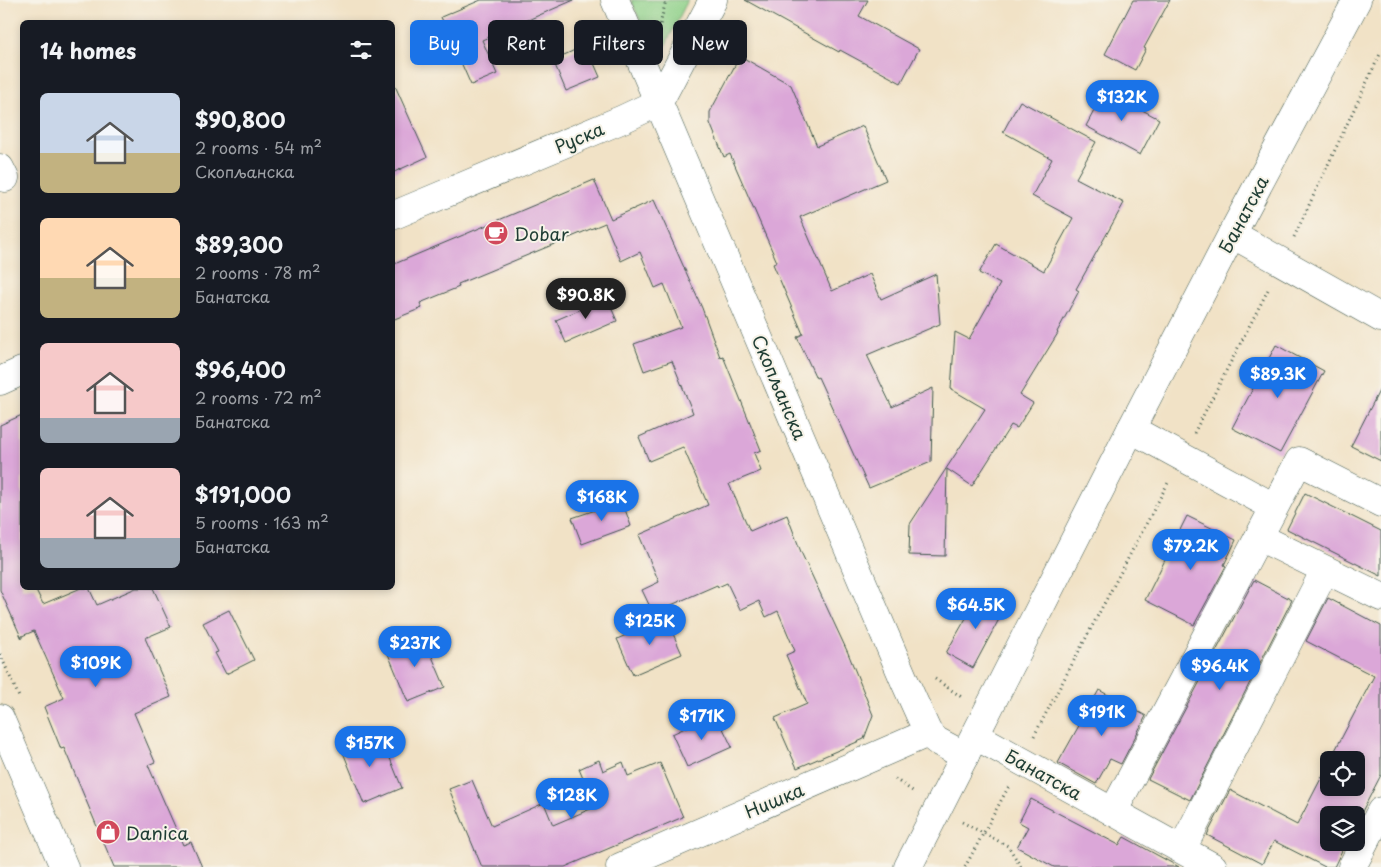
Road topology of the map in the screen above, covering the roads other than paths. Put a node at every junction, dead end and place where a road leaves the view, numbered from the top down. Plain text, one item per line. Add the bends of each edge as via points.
1 (615, 0) edge
2 (713, 0) edge
3 (1358, 0) edge
4 (659, 102) junction
5 (395, 215) edge
6 (1232, 234) junction
7 (1381, 318) edge
8 (20, 372) edge
9 (0, 381) edge
10 (1131, 429) junction
11 (1381, 503) edge
12 (1274, 507) junction
13 (1259, 537) junction
14 (1325, 570) junction
15 (1381, 597) edge
16 (0, 718) edge
17 (928, 733) junction
18 (971, 746) junction
19 (1381, 811) edge
20 (1113, 812) junction
21 (1182, 850) junction
22 (64, 867) edge
23 (620, 867) edge
24 (908, 867) edge
25 (1213, 867) edge
26 (1352, 867) edge

1 - 4 street, Скопљанска
2 - 4 street
3 - 6 street, Банатска
4 - 5 street, Руска
4 - 17 street, Скопљанска
6 - 7 street
6 - 10 street, Банатска
8 - 9 street
10 - 12 street
10 - 18 street, Банатска
11 - 12 street via 1299,461
12 - 13 street
13 - 14 street
13 - 20 street
14 - 15 street
14 - 21 street
16 - 22 street
17 - 18 street via 943,744
17 - 23 street, Нишка
18 - 20 street, Банатска
18 - 24 street, Банатска
19 - 26 street
20 - 21 street, Банатска
21 - 25 street, Банатска

